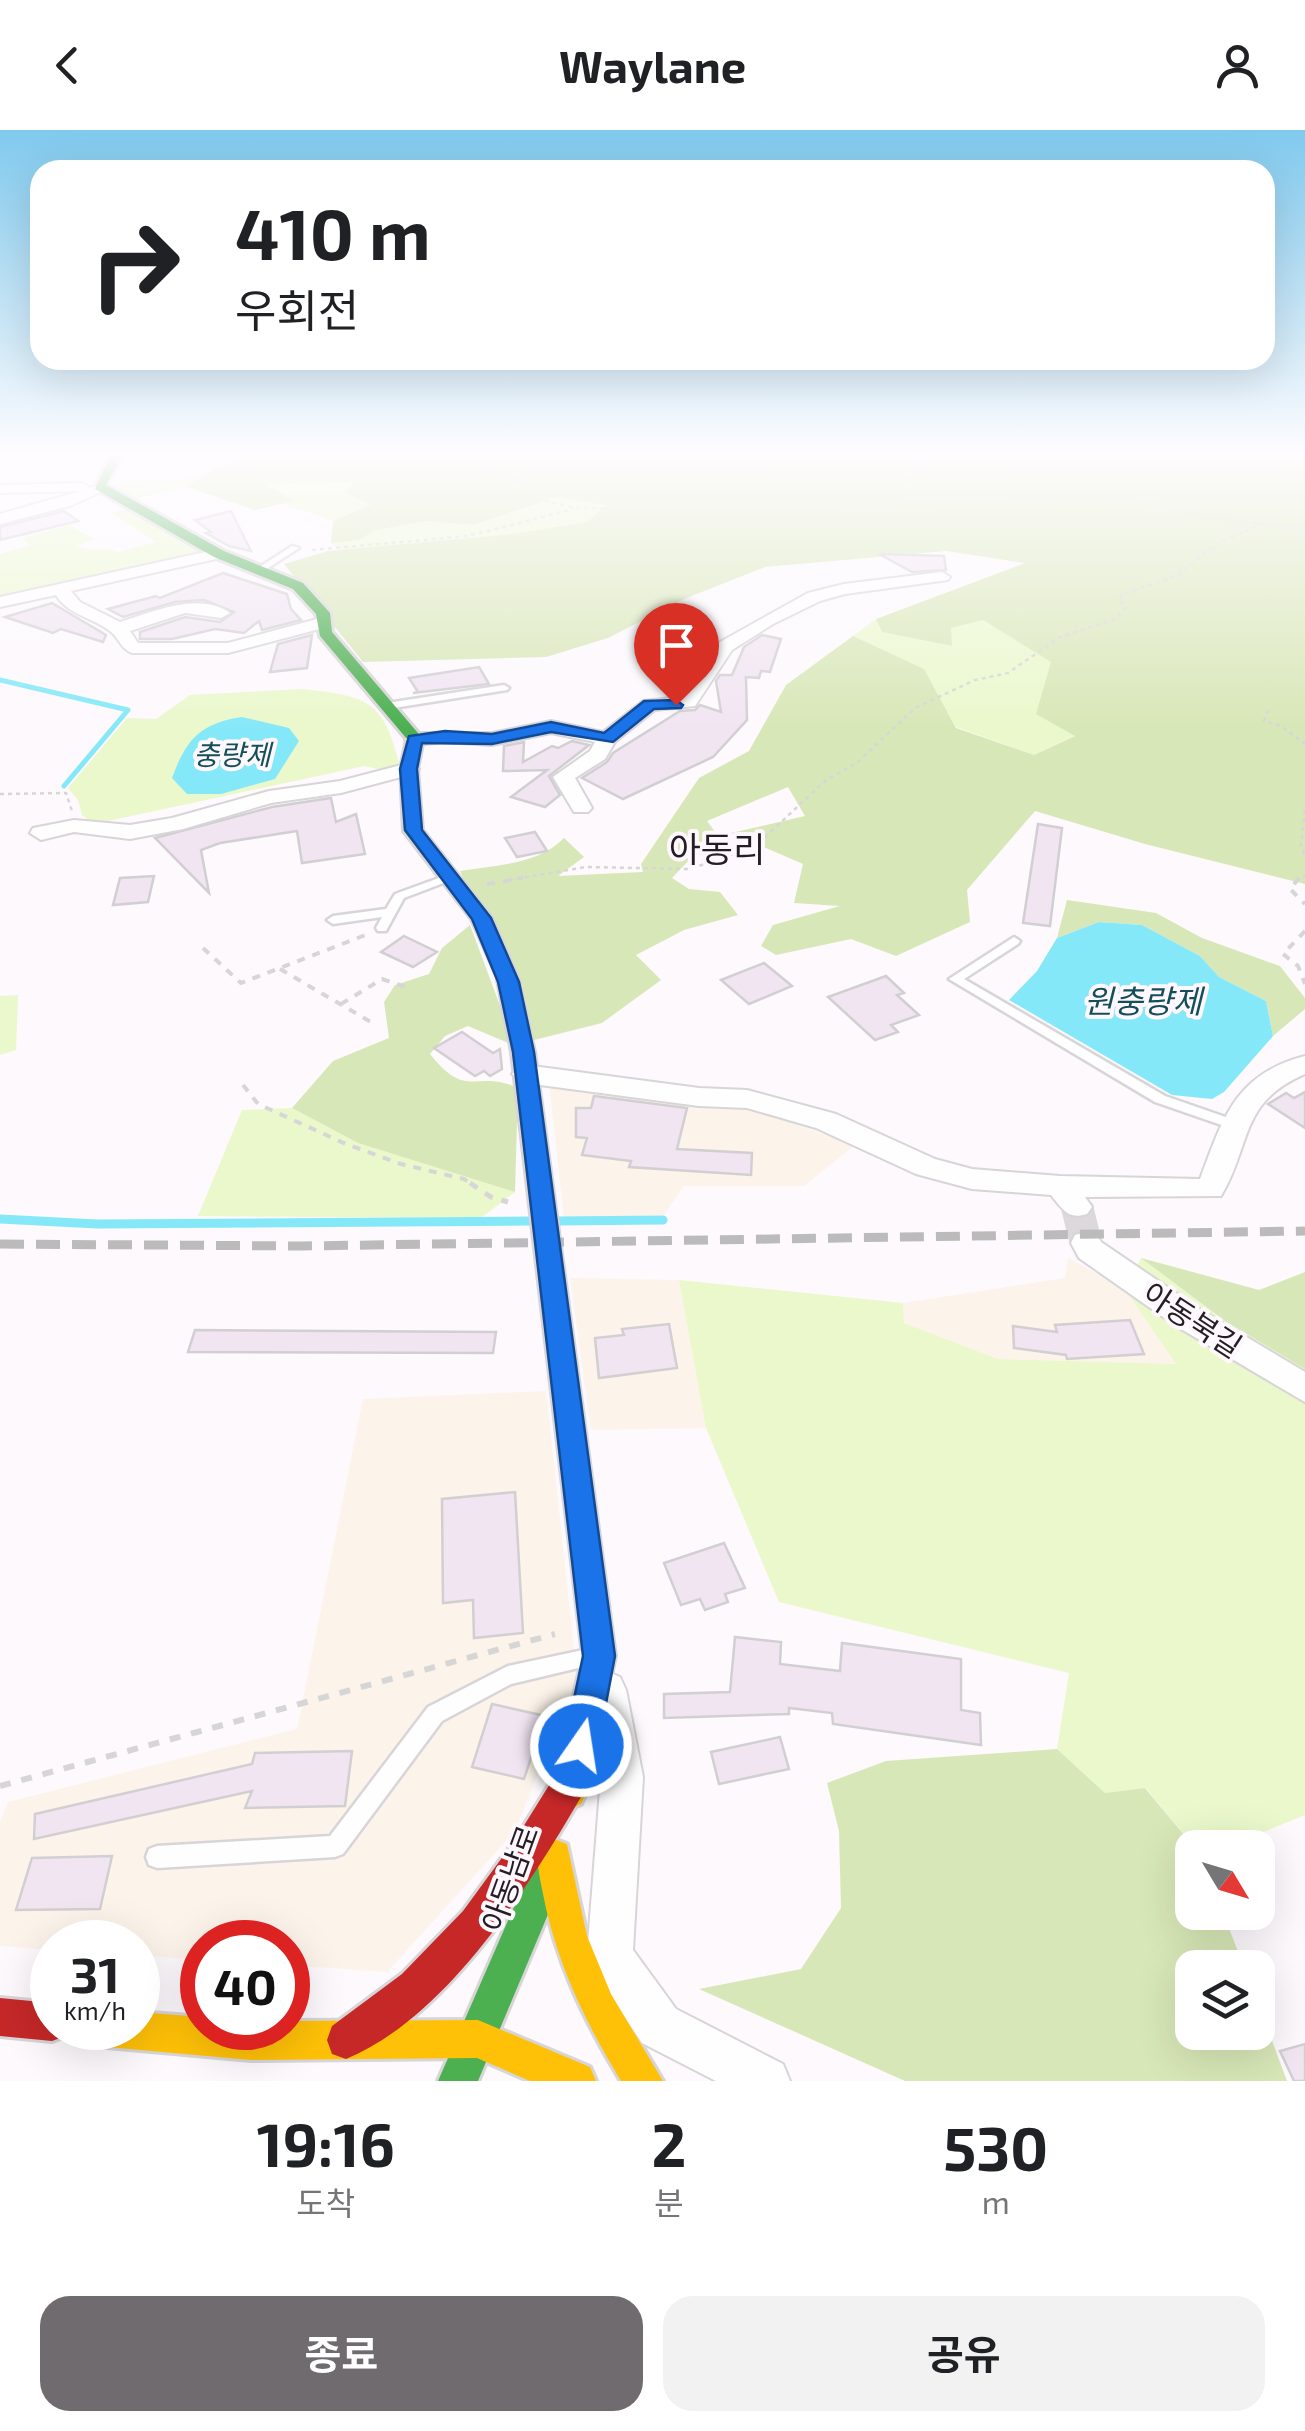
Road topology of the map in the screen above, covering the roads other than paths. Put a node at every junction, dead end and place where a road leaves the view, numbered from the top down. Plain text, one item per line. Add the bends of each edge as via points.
1 (208, 547) edge
2 (295, 548) dead end
3 (220, 554) junction
4 (266, 565) junction
5 (942, 578) dead end
6 (62, 590) junction
7 (0, 602) edge
8 (220, 612) dead end
9 (321, 623) junction
10 (118, 629) junction
11 (504, 688) dead end
12 (387, 706) junction
13 (607, 739) junction
14 (414, 740) junction
15 (409, 769) junction
16 (581, 808) dead end
17 (41, 832) dead end
18 (453, 880) junction
19 (390, 912) junction
20 (333, 920) dead end
21 (382, 928) road end
22 (1014, 941) dead end
23 (1305, 1064) edge
24 (524, 1074) junction
25 (1235, 1125) junction
26 (1086, 1243) tunnel mouth
27 (1305, 1389) edge
28 (596, 1640) junction
29 (573, 1778) junction
30 (157, 1857) dead end
31 (554, 1857) junction
32 (0, 2018) edge
33 (30, 2020) edge
34 (478, 2039) junction
35 (310, 2040) edge
36 (346, 2040) junction
37 (305, 2050) edge
38 (361, 2069) dead end
39 (458, 2081) edge
40 (576, 2081) edge
41 (643, 2081) edge
42 (766, 2081) edge

1 - 3 main road
2 - 4 lane
3 - 4 main road
3 - 6 street
4 - 9 main road via 298,586 323,613
5 - 13 street via 814,597 726,646 688,702 650,705
6 - 7 street
6 - 10 street via 71,605
8 - 10 street via 184,608
9 - 10 street via 257,644 210,649 132,648
9 - 12 main road
11 - 12 lane
12 - 14 main road
13 - 14 street via 551,727 492,739
13 - 16 street via 598,756 563,776
14 - 15 main road, 아동남로
15 - 17 street via 130,832 74,826
15 - 18 main road, 아동남로 via 414,830
18 - 19 lane via 399,896
18 - 24 main road, 아동남로 via 481,918 509,982
19 - 20 lane
19 - 21 lane
22 - 25 lane via 955,979 1160,1098
23 - 25 street via 1279,1076 1239,1110
24 - 25 street via 747,1099 826,1121 926,1167 1068,1197 1210,1189
24 - 28 main road, 아동남로
26 - 27 street, 아동북길 via 1187,1317
28 - 29 main road, 아동남로
28 - 30 lane via 434,1714 335,1846
28 - 42 street via 622,1777 610,1956 659,2026
29 - 31 main road, 아동남로
29 - 36 main road via 525,1862 447,1955 389,2014
31 - 34 main road, 아동남로
31 - 41 main road via 569,1938 598,2008
32 - 33 main road
34 - 36 main road
34 - 39 main road, 아동남로
34 - 40 main road
35 - 36 main road
37 - 38 main road via 347,2057

